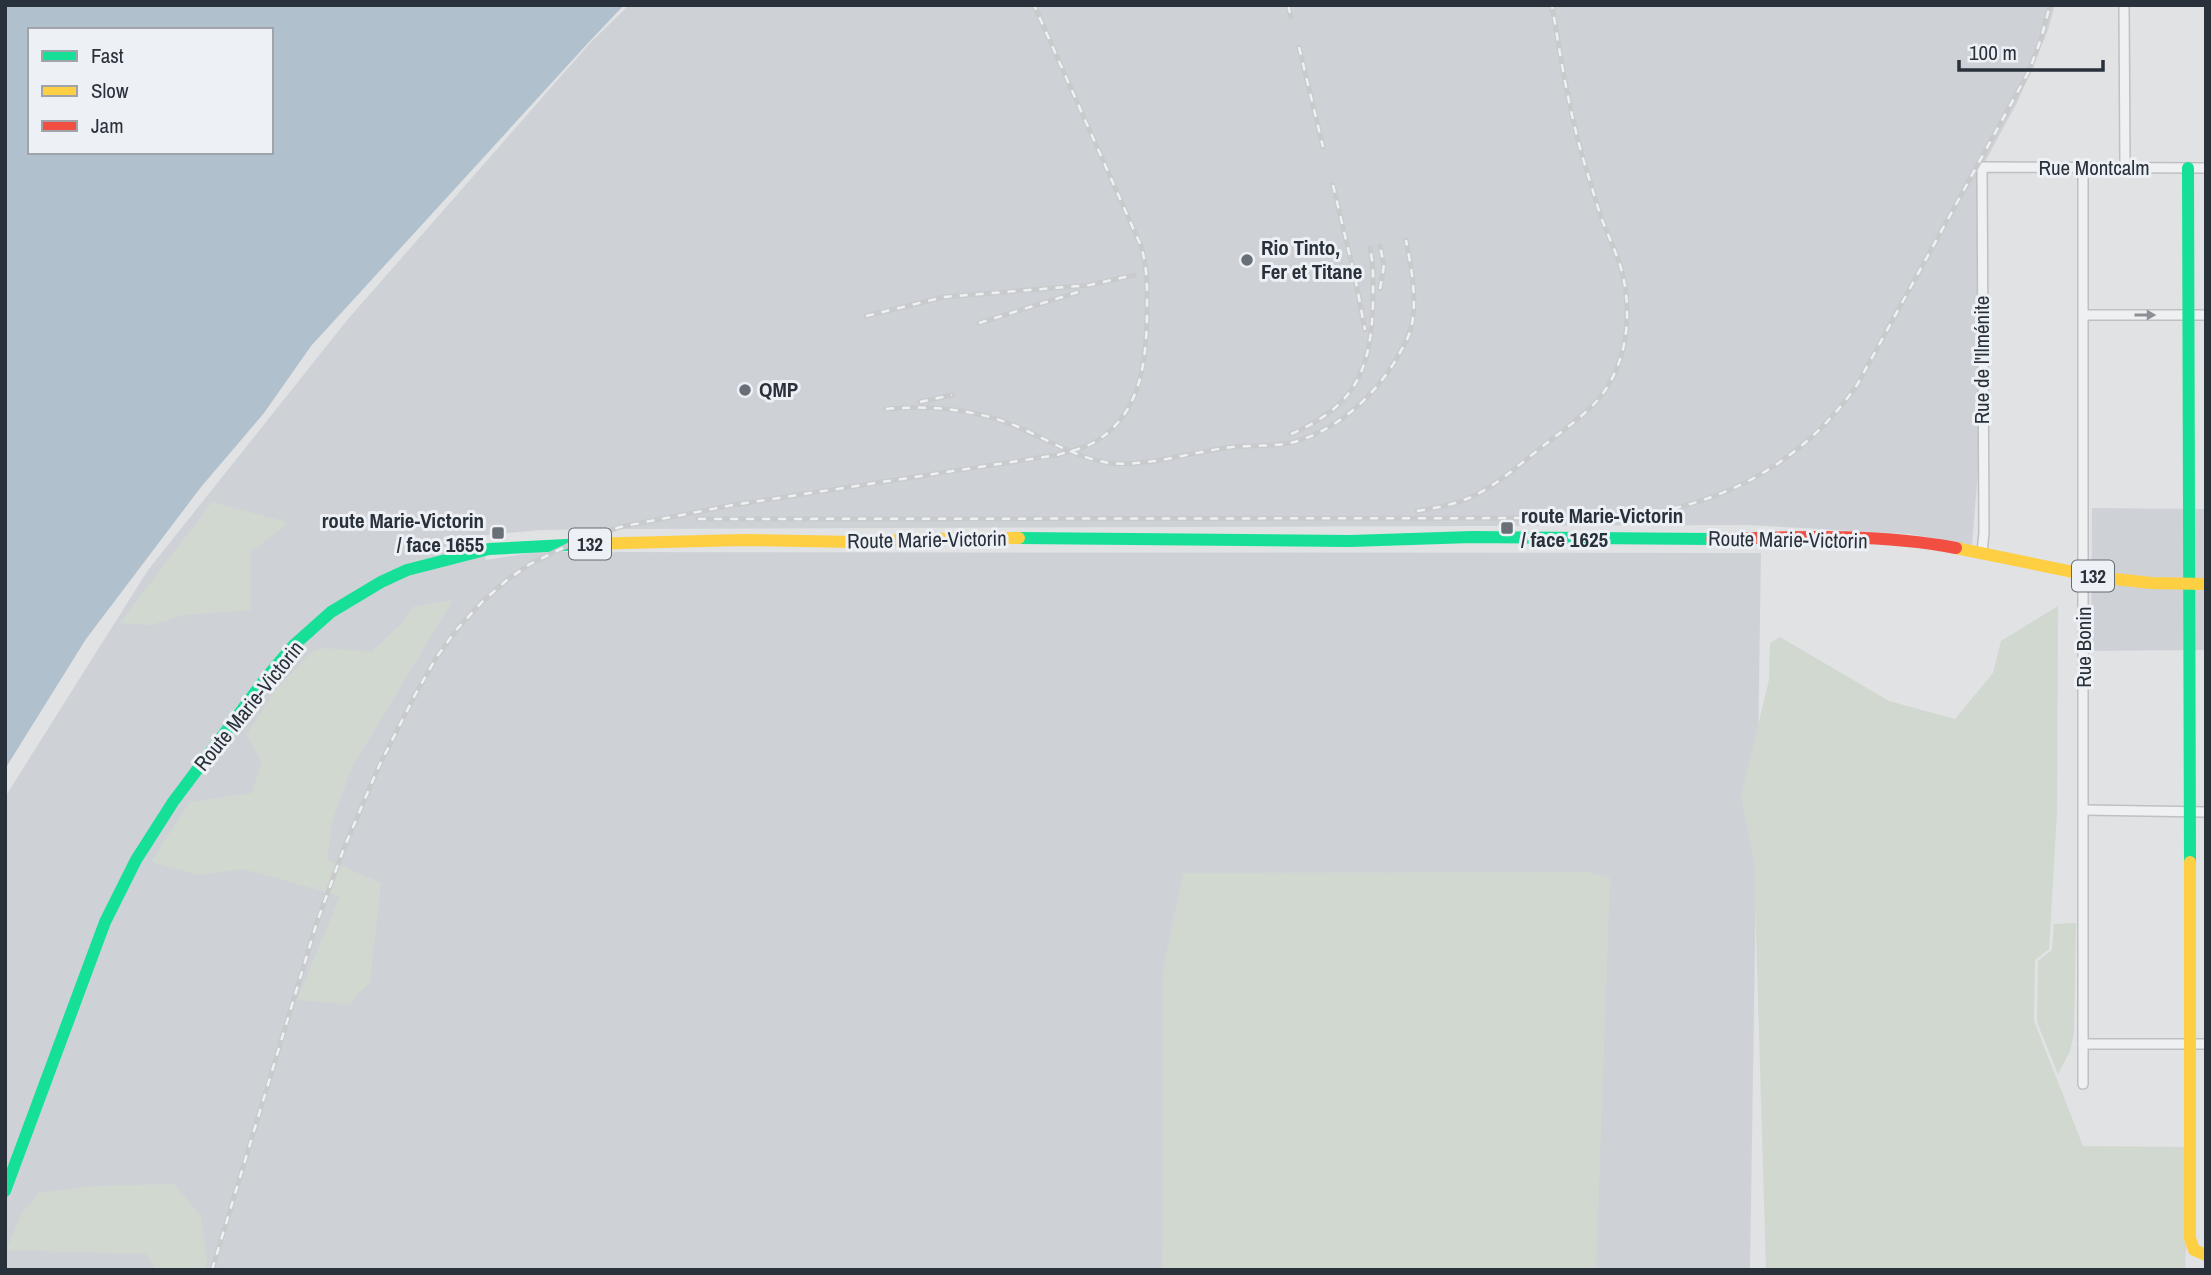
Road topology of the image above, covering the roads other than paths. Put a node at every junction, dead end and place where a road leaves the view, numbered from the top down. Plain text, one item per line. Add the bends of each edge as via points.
1 (2124, 5) edge
2 (1982, 167) joint
3 (2083, 168) junction
4 (2125, 168) junction
5 (2188, 168) junction
6 (2206, 168) edge
7 (2084, 315) junction
8 (2188, 315) junction
9 (2206, 315) edge
10 (1982, 552) junction
11 (2084, 575) junction
12 (2190, 584) junction
13 (2206, 584) edge
14 (2085, 810) junction
15 (2189, 812) junction
16 (2206, 812) edge
17 (2084, 1044) junction
18 (2191, 1044) junction
19 (2206, 1044) edge
20 (2083, 1084) dead end
21 (5, 1191) edge
22 (2206, 1255) edge

1 - 4 street
2 - 3 street, Rue Montcalm
2 - 10 street, Rue de l'Ilménite
3 - 4 street, Rue Montcalm
3 - 7 street, Rue Bonin
4 - 5 street, Rue Montcalm
5 - 6 street, Rue Montcalm
5 - 8 main road
7 -> 8 street
7 - 11 street, Rue Bonin
8 - 9 street
8 - 12 main road
10 - 11 main road, Route Marie-Victorin / 132
10 - 21 main road, Route Marie-Victorin / 132 via 1928,543 1801,537 743,540 504,547 407,570 331,612 294,645 146,843 105,922
11 - 12 main road, Route Marie-Victorin / 132
11 - 14 street, Rue Bonin
12 - 13 main road, Route Marie-Victorin / 132
12 - 15 main road
14 - 15 street
14 - 17 street, Rue Bonin
15 - 16 street
15 - 18 main road
17 - 18 street
17 - 20 street, Rue Bonin
18 - 19 street
18 - 22 main road via 2190,1238 2193,1250

